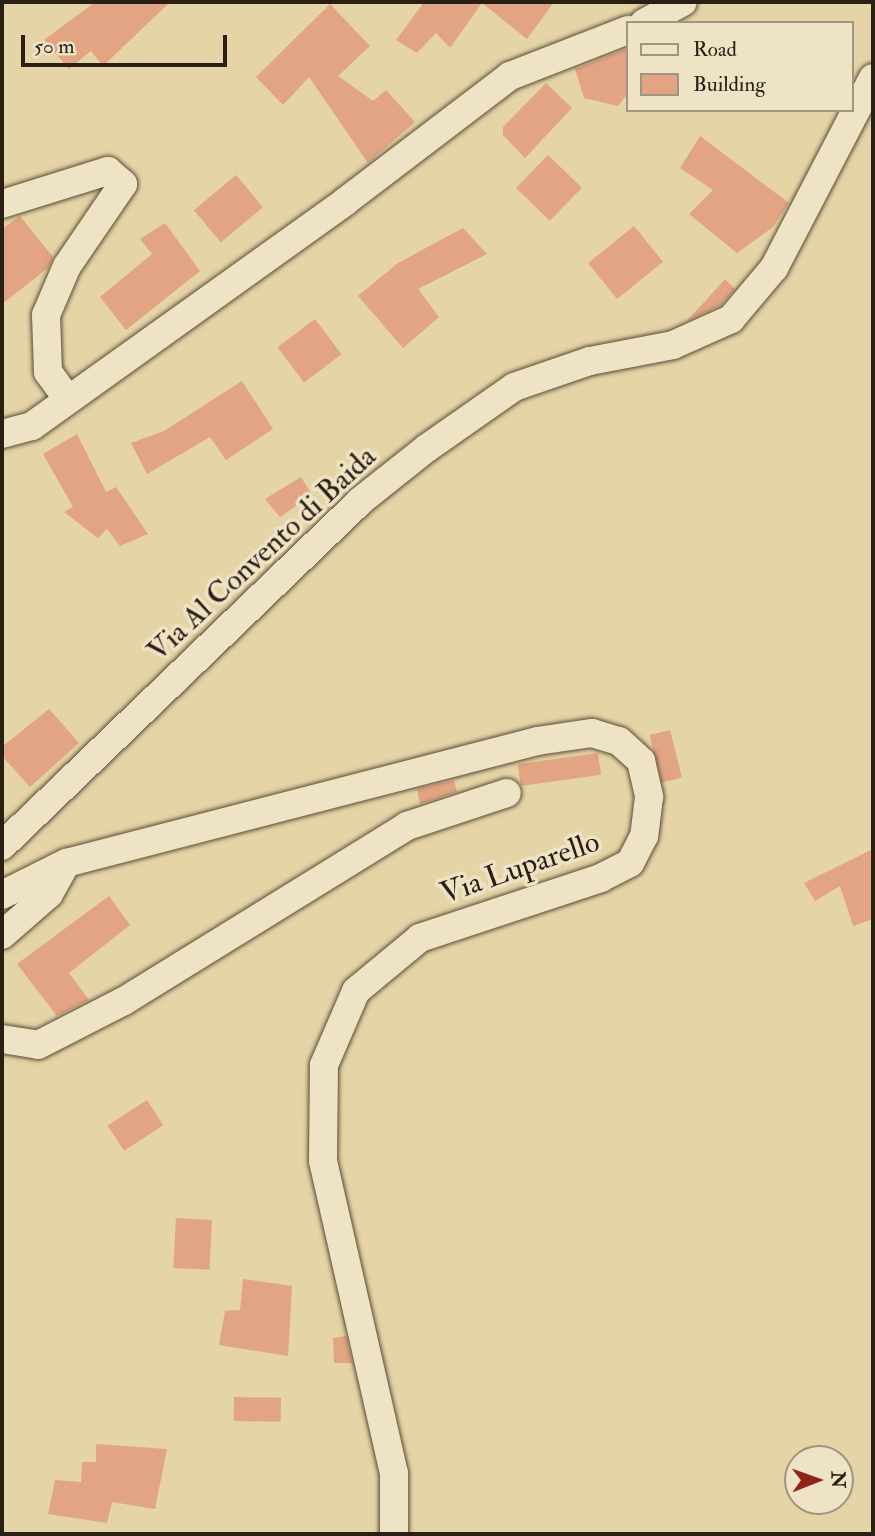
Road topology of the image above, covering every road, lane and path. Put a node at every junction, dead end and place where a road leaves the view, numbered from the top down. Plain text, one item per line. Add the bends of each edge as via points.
1 (683, 2) edge
2 (648, 21) edge
3 (626, 31) edge
4 (873, 78) edge
5 (2, 204) edge
6 (68, 400) junction
7 (2, 435) edge
8 (507, 793) dead end
9 (2, 846) edge
10 (66, 863) junction
11 (2, 895) edge
12 (2, 935) edge
13 (2, 1039) edge
14 (394, 1534) edge

1 - 2 street
3 - 6 street via 510,76 346,201
4 - 9 street, Via Al Convento di Baida via 774,268 731,319 673,345 590,361 514,387 427,449 359,502
5 - 6 street via 108,172 123,184 67,266 46,316 48,372
6 - 7 street via 32,426
8 - 13 street via 407,826 124,1001 38,1045
10 - 11 street, Via Luparello
10 - 12 street via 49,894
10 - 14 street, Via Luparello via 537,741 592,733 619,741 641,761 649,797 644,836 630,863 601,878 420,938 355,991 324,1065 323,1161 394,1473

